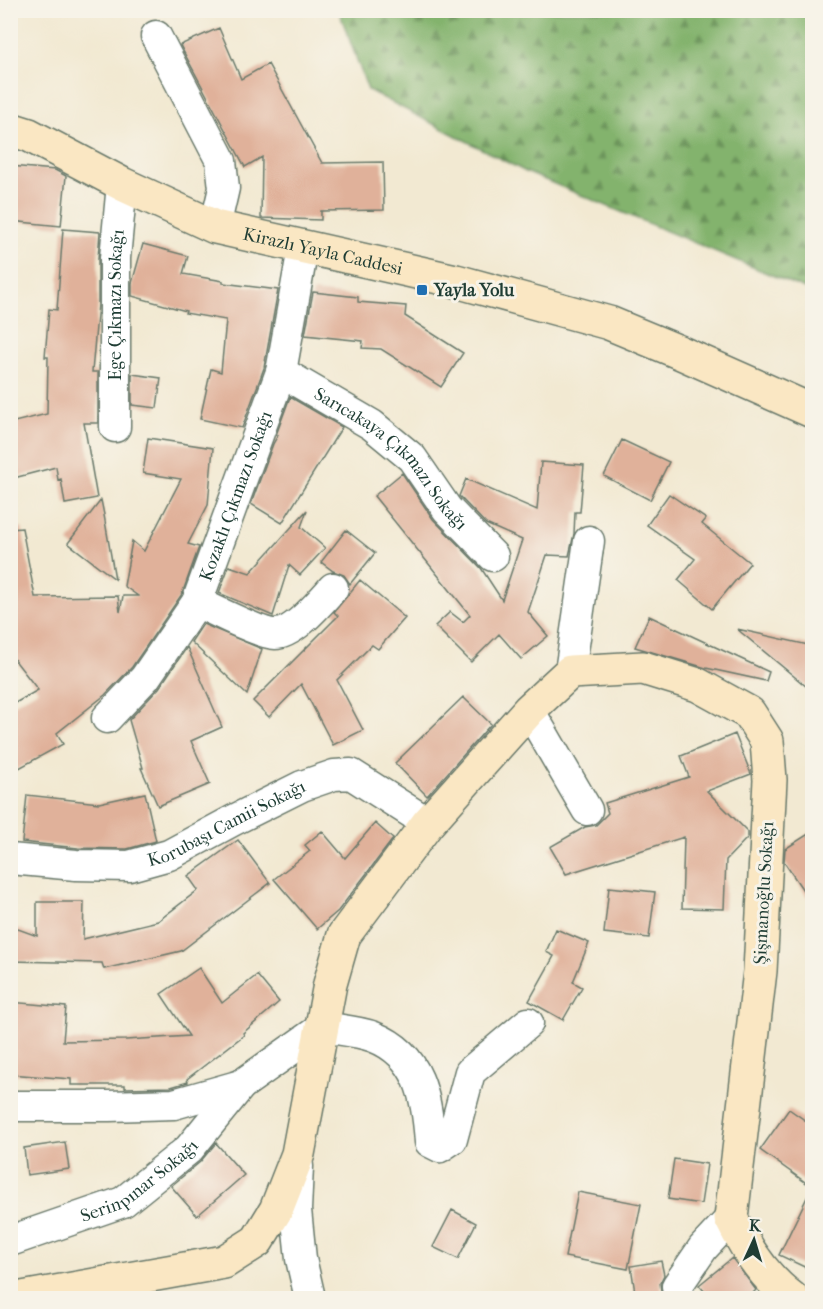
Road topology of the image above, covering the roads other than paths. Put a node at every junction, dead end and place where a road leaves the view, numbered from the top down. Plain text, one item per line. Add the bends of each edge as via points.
1 (156, 36) dead end
2 (10, 129) edge
3 (122, 184) junction
4 (214, 227) junction
5 (303, 248) junction
6 (281, 372) junction
7 (813, 411) edge
8 (115, 427) dead end
9 (589, 541) dead end
10 (493, 556) dead end
11 (333, 588) dead end
12 (197, 602) junction
13 (570, 672) junction
14 (530, 710) junction
15 (106, 718) dead end
16 (587, 810) dead end
17 (428, 823) junction
18 (10, 859) edge
19 (528, 1023) dead end
20 (323, 1027) junction
21 (241, 1085) junction
22 (10, 1106) edge
23 (298, 1154) junction
24 (731, 1218) junction
25 (10, 1241) edge
26 (22, 1299) edge
27 (309, 1299) edge
28 (680, 1299) edge
29 (792, 1299) edge

1 - 4 street via 221,161 224,188
2 - 3 street, Kirazlı Yayla Caddesi
3 - 4 street, Kirazlı Yayla Caddesi
3 - 8 street, Ege Çıkmazı Sokağı via 115,258
4 - 5 street, Kirazlı Yayla Caddesi
5 - 6 street, Kozaklı Çıkmazı Sokağı
5 - 7 street, Kirazlı Yayla Caddesi via 456,281 609,323
6 - 10 street, Sarıcakaya Çıkmazı Sokağı via 372,425 412,458 447,509
6 - 12 street, Kozaklı Çıkmazı Sokağı
9 - 13 street
11 - 12 street via 310,613 285,632 275,634
12 - 15 street, Kozaklı Çıkmazı Sokağı via 145,678
13 - 14 street
13 - 24 street, Şişmanoğlu Sokağı via 643,668 698,685 749,712 767,741 770,780 760,971
14 - 16 street
14 - 17 street
17 - 18 street, Korubaşı Camii Sokağı via 351,774 334,775 302,786 169,855 129,866
17 - 20 street via 344,935
19 - 20 street via 470,1072 452,1138 440,1147 430,1142 427,1106 414,1070 392,1046 372,1036
20 - 21 street
20 - 23 street
21 - 22 street via 174,1104
21 - 25 street, Serinpınar Sokağı via 189,1149 123,1202
23 - 26 street via 276,1210 257,1240 224,1262
23 - 27 street via 296,1210
24 - 28 street via 703,1248 677,1286
24 - 29 street via 742,1242

